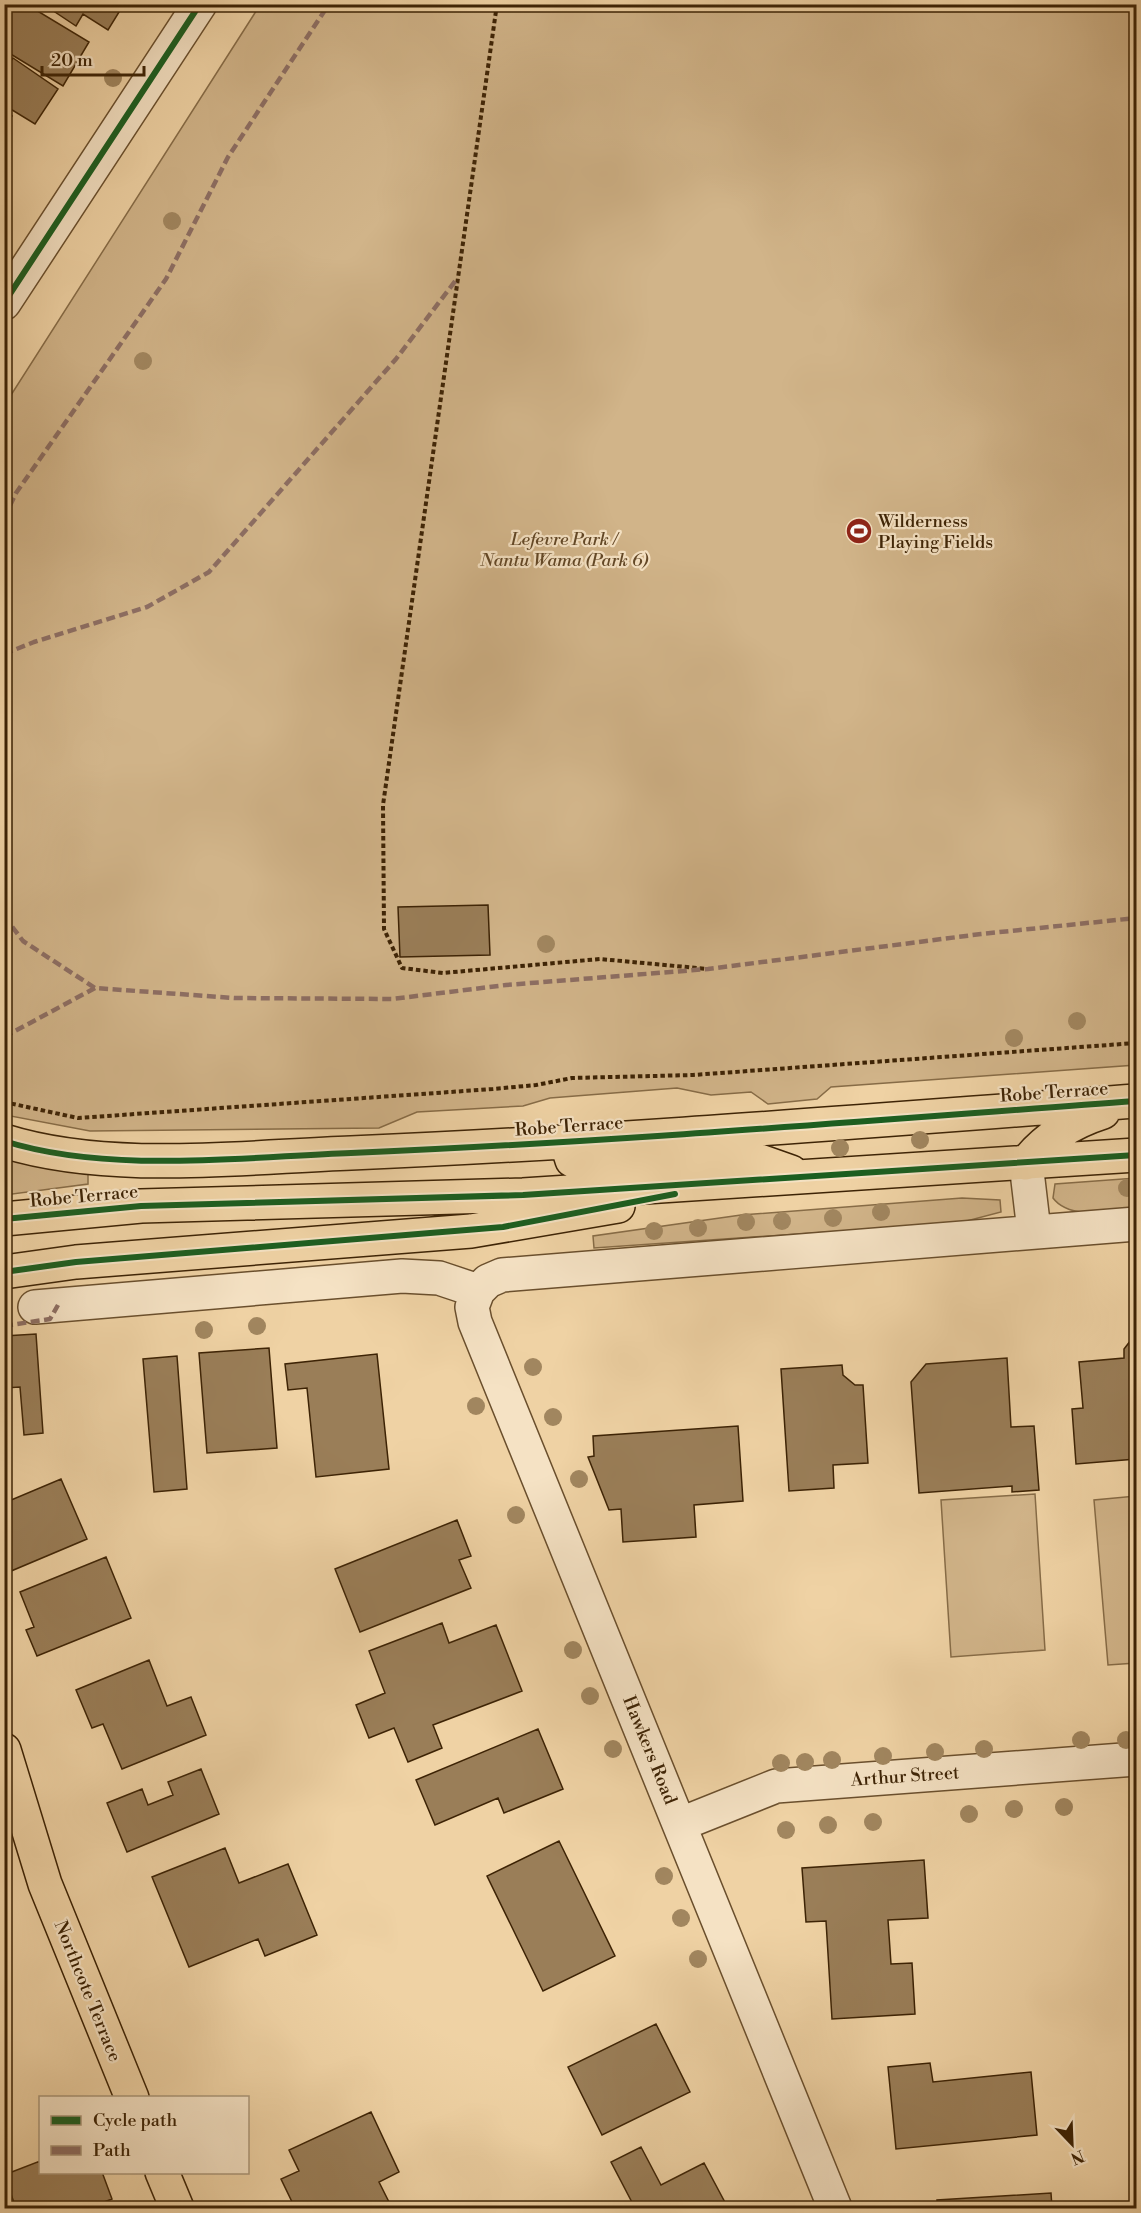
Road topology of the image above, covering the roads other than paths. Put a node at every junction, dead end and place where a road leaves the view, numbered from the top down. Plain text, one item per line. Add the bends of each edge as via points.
1 (200, 4) edge
2 (4, 303) edge
3 (1137, 1102) edge
4 (4, 1141) edge
5 (566, 1141) junction
6 (1137, 1155) edge
7 (1026, 1163) junction
8 (816, 1176) junction
9 (725, 1184) junction
10 (4, 1219) edge
11 (1137, 1224) edge
12 (1034, 1231) junction
13 (4, 1272) edge
14 (478, 1291) junction
15 (35, 1307) dead end
16 (4, 1750) edge
17 (1137, 1759) edge
18 (4, 1812) edge
19 (681, 1824) junction
20 (45, 1884) junction
21 (132, 2096) edge
22 (163, 2174) edge
23 (177, 2208) edge
24 (836, 2208) edge

1 - 2 street
3 - 5 highway, Robe Terrace
3 - 7 highway via 1079,1120 1052,1136
4 - 5 highway, Robe Terrace via 47,1152 121,1160
5 - 8 highway via 572,1160 580,1164 736,1156 795,1174
6 - 7 highway, Robe Terrace
7 - 8 highway, Robe Terrace
7 - 12 street
8 - 9 highway, Robe Terrace
9 - 10 highway, Robe Terrace via 523,1195 141,1206
9 - 13 highway via 503,1227 76,1262
11 - 12 street
12 - 14 street via 502,1275
14 - 15 street via 438,1278 402,1276
14 - 19 street, Hawkers Road via 472,1307 475,1322
16 - 20 highway, Northcote Terrace
17 - 19 street, Arthur Street via 776,1786
18 - 20 highway, Northcote Terrace
19 - 24 street, Hawkers Road
20 - 21 highway, Northcote Terrace
22 - 23 highway

